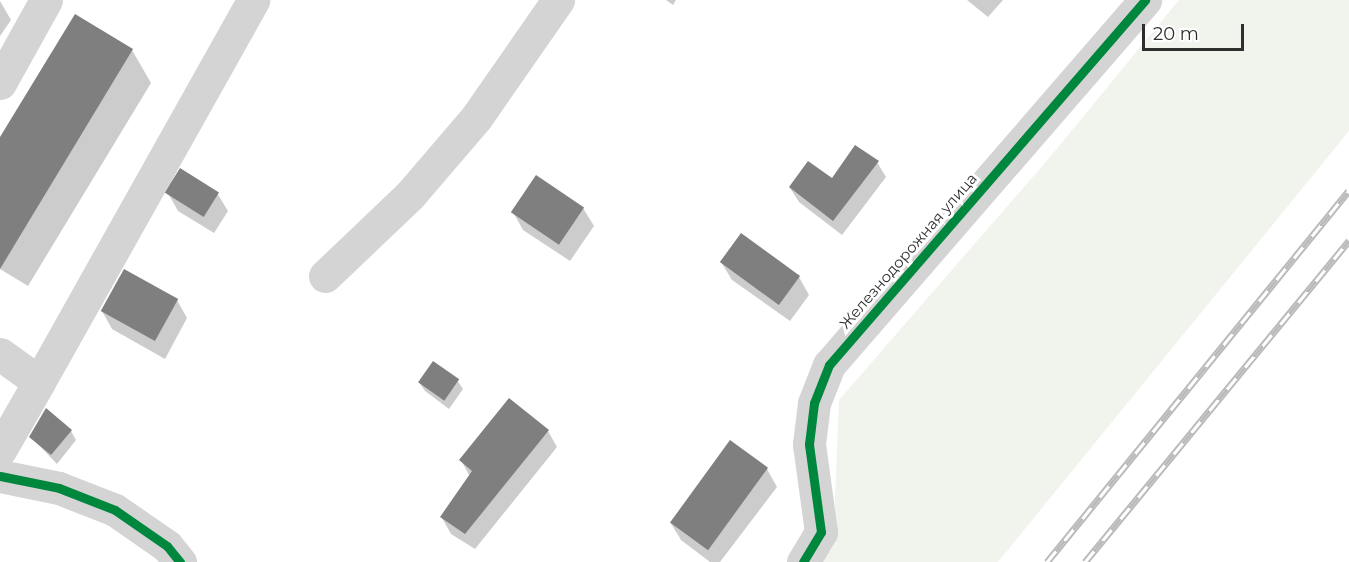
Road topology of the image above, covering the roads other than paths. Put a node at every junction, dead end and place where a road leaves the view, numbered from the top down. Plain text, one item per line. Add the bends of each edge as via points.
1 (46, 0) edge
2 (253, 0) edge
3 (558, 0) edge
4 (1145, 0) edge
5 (0, 83) edge
6 (325, 276) dead end
7 (0, 354) edge
8 (39, 382) junction
9 (0, 450) edge
10 (0, 476) edge
11 (180, 562) edge
12 (803, 562) edge

1 - 5 street
2 - 8 street
3 - 6 street via 476,118 410,195
4 - 12 street, Железнодорожная улица via 828,365 814,403 809,444 821,532
7 - 8 street
8 - 9 street
10 - 11 street via 59,488 115,510 166,546

